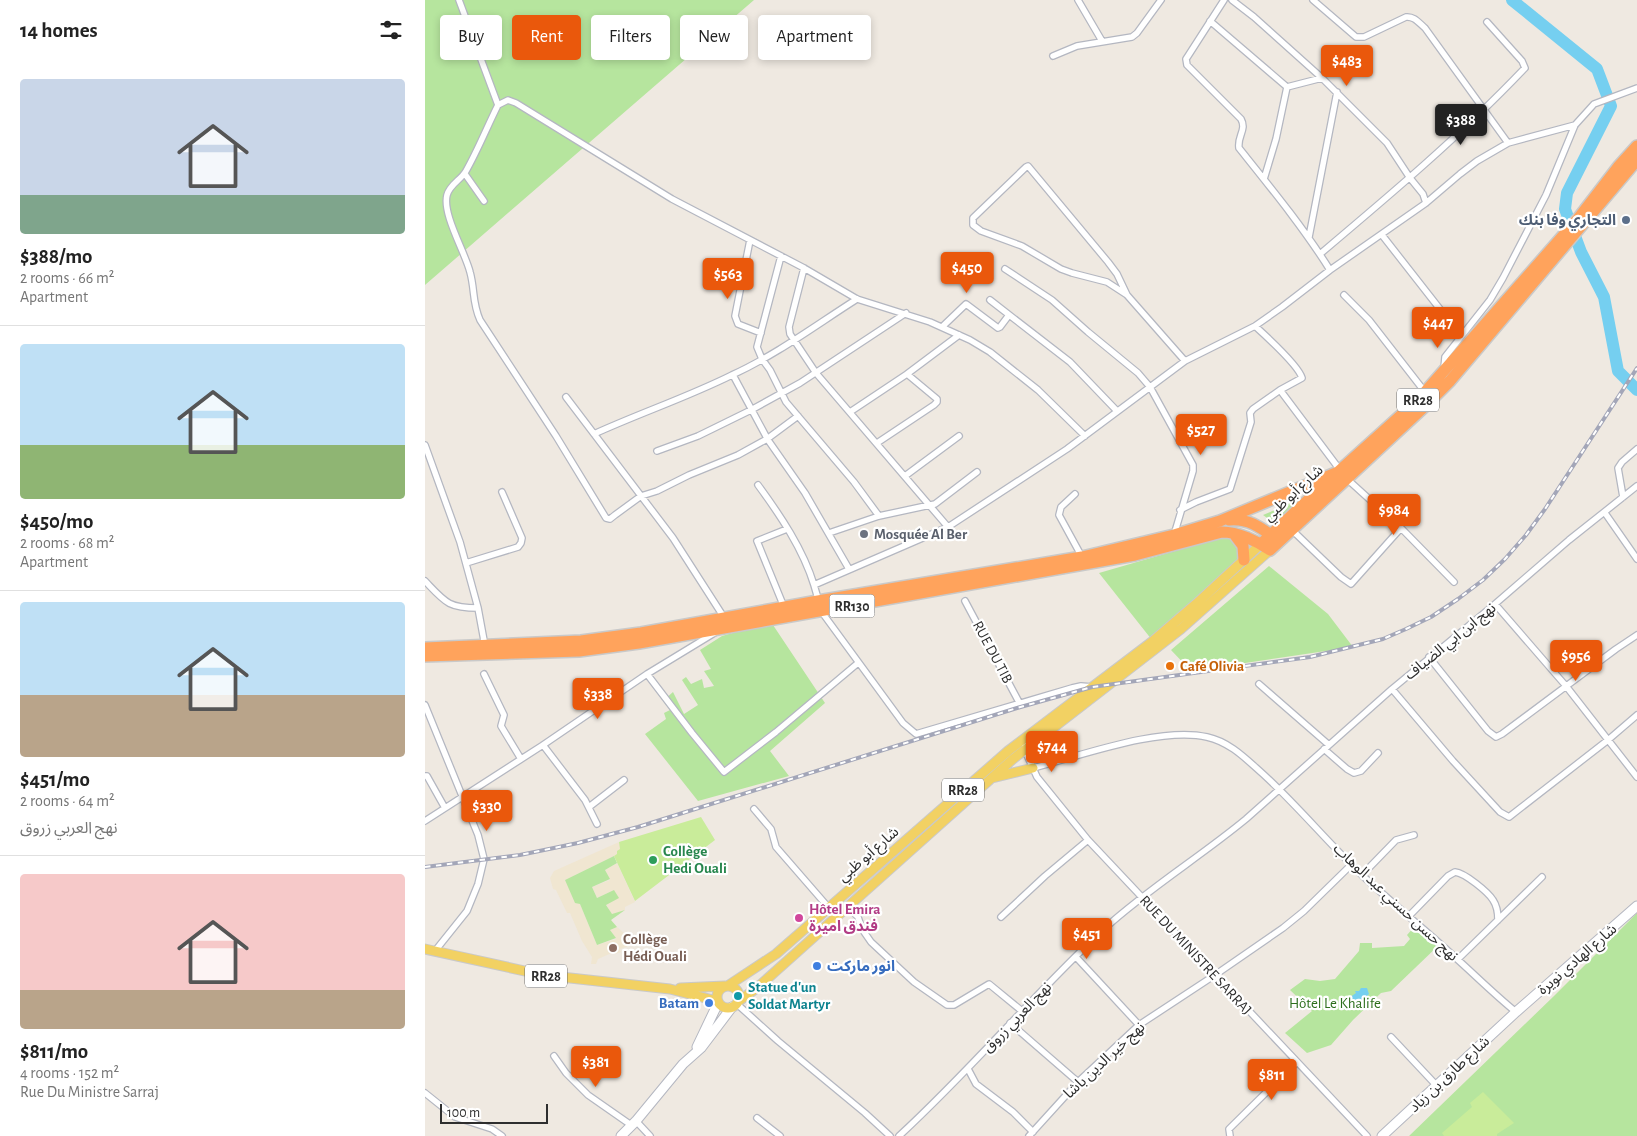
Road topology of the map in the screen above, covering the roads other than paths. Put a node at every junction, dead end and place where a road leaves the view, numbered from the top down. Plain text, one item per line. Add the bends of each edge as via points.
1 (459, 0) edge
2 (1077, 0) edge
3 (1161, 0) edge
4 (1224, 0) edge
5 (1232, 0) edge
6 (1313, 0) edge
7 (1210, 21) junction
8 (1487, 22) dead end
9 (1102, 41) junction
10 (1053, 56) dead end
11 (1322, 78) junction
12 (1287, 87) junction
13 (1637, 88) edge
14 (1337, 92) junction
15 (498, 105) junction
16 (1485, 110) junction
17 (1575, 125) junction
18 (1509, 143) junction
19 (1637, 146) edge
20 (1637, 160) edge
21 (465, 174) junction
22 (1410, 178) junction
23 (1264, 179) junction
24 (484, 201) dead end
25 (1426, 203) junction
26 (1382, 235) junction
27 (1309, 237) junction
28 (750, 240) junction
29 (1320, 254) junction
30 (781, 256) junction
31 (803, 268) junction
32 (1005, 269) dead end
33 (1330, 270) junction
34 (1127, 295) junction
35 (1345, 295) dead end
36 (857, 299) junction
37 (990, 300) dead end
38 (905, 313) junction
39 (1009, 316) junction
40 (1255, 326) junction
41 (942, 327) junction
42 (761, 333) junction
43 (959, 335) junction
44 (1461, 336) junction
45 (793, 340) junction
46 (762, 359) junction
47 (1185, 361) junction
48 (1445, 372) junction
49 (816, 373) junction
50 (907, 374) junction
51 (733, 375) junction
52 (1149, 387) junction
53 (1280, 390) junction
54 (1425, 392) junction
55 (781, 393) junction
56 (566, 397) dead end
57 (751, 410) junction
58 (1117, 410) junction
59 (850, 412) junction
60 (798, 416) junction
61 (595, 434) junction
62 (959, 436) dead end
63 (1085, 436) junction
64 (767, 439) junction
65 (877, 443) junction
66 (425, 445) edge
67 (1637, 449) edge
68 (657, 451) dead end
69 (977, 472) dead end
70 (1341, 473) junction
71 (905, 476) junction
72 (757, 485) dead end
73 (1637, 486) edge
74 (502, 492) dead end
75 (1075, 494) dead end
76 (641, 496) junction
77 (1623, 497) junction
78 (930, 506) junction
79 (1180, 510) junction
80 (1605, 513) junction
81 (879, 516) junction
82 (1220, 520) junction
83 (948, 527) junction
84 (1401, 528) junction
85 (787, 529) junction
86 (1292, 530) junction
87 (1232, 532) junction
88 (829, 533) junction
89 (1174, 535) junction
90 (1275, 538) junction
91 (1266, 547) junction
92 (1082, 556) junction
93 (1637, 559) edge
94 (1243, 560) junction
95 (465, 563) junction
96 (849, 569) junction
97 (425, 581) edge
98 (1455, 582) dead end
99 (814, 585) junction
100 (965, 601) dead end
101 (1495, 604) junction
102 (820, 606) junction
103 (784, 607) junction
104 (477, 608) junction
105 (725, 622) junction
106 (1637, 635) edge
107 (485, 646) junction
108 (425, 648) edge
109 (425, 656) edge
110 (1429, 657) junction
111 (858, 663) junction
112 (484, 674) dead end
113 (647, 674) junction
114 (1259, 684) dead end
115 (1566, 686) junction
116 (1091, 687) junction
117 (1102, 690) junction
118 (1391, 690) junction
119 (1020, 704) junction
120 (425, 705) edge
121 (1637, 716) edge
122 (1035, 736) junction
123 (1608, 740) junction
124 (1025, 744) junction
125 (543, 745) junction
126 (1327, 747) junction
127 (1378, 753) dead end
128 (521, 759) junction
129 (1064, 759) junction
130 (1033, 768) junction
131 (425, 776) edge
132 (1637, 777) edge
133 (989, 779) junction
134 (624, 780) dead end
135 (1279, 789) junction
136 (462, 798) junction
137 (589, 807) junction
138 (445, 808) junction
139 (754, 809) dead end
140 (425, 821) edge
141 (597, 824) dead end
142 (1414, 835) dead end
143 (1088, 840) junction
144 (1352, 864) junction
145 (866, 876) junction
146 (1362, 876) junction
147 (1543, 877) dead end
148 (873, 883) junction
149 (1141, 897) junction
150 (847, 906) junction
151 (1637, 906) edge
152 (829, 908) junction
153 (1409, 916) junction
154 (1001, 918) dead end
155 (1498, 920) junction
156 (425, 949) edge
157 (435, 950) junction
158 (1076, 957) junction
159 (1457, 959) junction
160 (1215, 975) junction
161 (727, 985) junction
162 (670, 989) junction
163 (718, 1002) junction
164 (736, 1004) junction
165 (1022, 1011) junction
166 (1516, 1012) junction
167 (1010, 1023) junction
168 (1139, 1025) junction
169 (1391, 1037) dead end
170 (699, 1047) junction
171 (554, 1056) dead end
172 (1297, 1062) junction
173 (968, 1069) junction
174 (1079, 1082) junction
175 (1437, 1086) junction
176 (425, 1093) edge
177 (757, 1118) dead end
178 (634, 1123) junction
179 (902, 1134) edge
180 (1031, 1134) edge
181 (502, 1136) edge
182 (621, 1136) edge
183 (650, 1136) edge
184 (780, 1136) edge
185 (890, 1136) edge
186 (911, 1136) edge
187 (1230, 1136) edge
188 (1367, 1136) edge
189 (1382, 1136) edge

1 - 15 street
2 - 9 street
3 - 9 street via 1132,37
4 - 7 street
5 - 11 street
6 - 16 street via 1360,38 1405,17 1414,18 1425,28
7 - 12 street
7 - 23 street via 1186,62 1241,119 1244,128 1238,141 1239,148
8 - 16 street via 1523,61 1525,68
9 - 10 street via 1077,46
11 - 12 street
11 - 14 street
12 - 23 street
13 - 17 street via 1593,104
14 - 22 street via 1387,143
14 - 27 street
15 - 21 street
15 - 28 street via 508,100 516,103 673,199
16 - 18 street
16 - 22 street
17 - 18 street
17 - 44 street via 1545,195 1503,278
18 - 25 street via 1471,165
19 - 48 highway, شارع أبو ظبي / RR28
20 - 70 highway, شارع أبو ظبي / RR28 via 1450,381 1424,407
21 - 24 street
21 - 76 street via 448,193 447,208 470,269 475,308 480,320 606,518 610,519
22 - 25 street
22 - 29 street
23 - 27 street
25 - 26 street
26 - 33 street
26 - 44 street
27 - 29 street
28 - 30 street
28 - 42 street via 735,316 738,324
29 - 33 street
30 - 31 street
30 - 42 street
31 - 36 street
31 - 45 street via 789,327
32 - 52 street via 1068,313 1138,373
33 - 40 street
34 - 34 street via 1107,282 1072,273 1022,246 981,231 973,224 973,218 1028,166 1108,262
34 - 47 street
35 - 54 street via 1369,320
36 - 38 street
36 - 45 street
37 - 39 street
38 - 41 street
38 - 49 street
39 - 41 street via 998,328 966,304
39 - 58 street via 1069,362
40 - 47 street
40 - 53 street via 1302,376 1302,379
41 - 43 street
42 - 46 street via 757,348
43 - 50 street
43 - 63 street via 1004,362
44 - 48 street via 1445,357
45 - 46 street
45 - 49 street
46 - 51 street
46 - 55 street
47 - 52 street
48 - 54 highway, شارع أبو ظبي / RR28
49 - 55 street
49 - 59 street
50 - 59 street
50 - 65 street via 937,402
51 - 57 street
51 - 61 street
52 - 58 street
52 - 79 street via 1193,465
53 - 70 street
53 - 79 street via 1250,413 1251,422 1230,488
54 - 70 highway, شارع أبو ظبي / RR28
55 - 57 street
55 - 60 street
56 - 61 street
57 - 64 street
57 - 68 street via 698,436
58 - 63 street
59 - 65 street
60 - 64 street
60 - 81 street
61 - 76 street
62 - 71 street
63 - 83 street
64 - 76 street via 738,455
64 - 88 street
65 - 71 street
66 - 95 street
67 - 77 street via 1618,468
69 - 78 street
70 - 82 highway
70 - 84 street
70 - 86 highway, شارع أبو ظبي / RR28
70 - 90 highway, شارع أبو ظبي / RR28
71 - 78 street
72 - 85 street
73 - 77 street, نهج ابن ابي الضياف
74 - 95 street via 522,538 521,543
75 - 92 street via 1061,507 1059,515
76 - 105 street via 673,538
77 - 80 street, نهج ابن ابي الضياف
78 - 81 street
78 - 83 street
79 - 89 street
80 - 93 street
80 - 101 street, نهج ابن ابي الضياف
81 - 88 street
82 - 89 highway, RR130
82 - 90 highway, RR130 via 1250,522
83 - 96 street
84 - 86 street via 1351,584
84 - 98 street
85 - 99 street
85 - 103 street via 757,541
86 - 90 highway, شارع أبو ظبي / RR28
87 - 91 highway, RR130
87 - 94 highway via 1243,546
87 - 102 highway, RR130 via 1211,534 1135,555
88 - 96 street
89 - 92 highway, RR130
90 - 91 highway, شارع أبو ظبي / RR28
91 - 94 main road, شارع أبو ظبي / RR28
91 - 117 main road, شارع أبو ظبي / RR28 via 1181,629
92 - 102 highway, RR130
94 - 116 main road, شارع أبو ظبي / RR28 via 1153,641
95 - 104 street
96 - 99 street
97 - 104 street via 450,605
99 - 102 street
100 - 119 street, RUE DU TIB
101 - 110 street, نهج ابن ابي الضياف
101 - 115 street
102 - 103 highway, RR130
102 - 105 highway, RR130
102 - 111 street
103 - 105 highway, RR130
104 - 107 street
105 - 107 highway, RR130 via 581,641
105 - 109 highway, RR130 via 639,643 579,651
105 - 113 street
106 - 115 street
107 - 108 highway, RR130
110 - 115 street via 1496,737
110 - 118 street, نهج ابن ابي الضياف
111 - 113 street via 724,772
111 - 119 street via 903,723 916,734
112 - 128 street via 504,715 501,726
113 - 125 street
114 - 126 street
115 - 123 street
116 - 117 street
116 - 119 street via 1081,686
116 - 122 main road, شارع أبو ظبي / RR28
117 - 122 main road, شارع أبو ظبي / RR28
118 - 123 street via 1506,817 1512,816
118 - 126 street, نهج ابن ابي الضياف
120 - 136 street
121 - 123 street
122 - 124 main road, شارع أبو ظبي / RR28
122 - 129 street
123 - 132 street
124 - 130 street, RUE DU MINISTRE SARRAJ
124 - 133 main road, شارع أبو ظبي / RR28
124 - 145 main road, شارع أبو ظبي / RR28 via 979,776
125 - 128 street
125 - 137 street
126 - 127 street via 1354,774
126 - 135 street, نهج ابن ابي الضياف
128 - 136 street
129 - 130 street, نهج حسن حسني عبد الوهاب
129 - 135 street, نهج حسن حسني عبد الوهاب via 1165,736 1207,737 1234,749
130 - 133 main road
130 - 143 street, RUE DU MINISTRE SARRAJ
131 - 138 street
133 - 148 main road, شارع أبو ظبي / RR28
134 - 137 street
135 - 144 street, نهج حسن حسني عبد الوهاب
135 - 149 street, نهج العربي زروق via 1225,837
136 - 138 street
136 - 157 street via 484,859 479,884 467,911
137 - 141 street
138 - 140 street
139 - 152 street via 771,829 776,847
142 - 146 street via 1396,840
143 - 149 street, RUE DU MINISTRE SARRAJ
143 - 154 street
144 - 146 street, نهج حسن حسني عبد الوهاب
144 - 160 street, نهج خير الدين باشا via 1303,911
145 - 148 main road
145 - 152 main road, شارع أبو ظبي / RR28
146 - 153 street, نهج حسن حسني عبد الوهاب
147 - 155 street
148 - 150 main road, شارع أبو ظبي / RR28
149 - 158 street, نهج العربي زروق
149 - 160 street, RUE DU MINISTRE SARRAJ
150 - 164 main road, شارع أبو ظبي / RR28
150 - 165 street via 871,942 915,982 947,1005 954,1005 989,984
151 - 166 street, شارع الهادي نويرة
152 - 161 main road, شارع أبو ظبي / RR28 via 776,954
153 - 155 street via 1455,872 1463,874 1490,896
153 - 159 street, نهج حسن حسني عبد الوهاب
155 - 159 street
156 - 157 main road, RR28
157 - 162 main road, RR28 via 543,975
158 - 165 street, نهج العربي زروق
158 - 168 street
159 - 166 street, نهج حسن حسني عبد الوهاب
160 - 168 street, نهج خير الدين باشا
160 - 172 street, RUE DU MINISTRE SARRAJ
161 - 162 main road, RR28
161 - 163 main road, RR28 via 718,992
161 - 164 main road via 737,989 740,997
162 - 163 main road, RR28
163 - 164 main road, RR28 via 724,1008
163 - 170 street
164 - 170 street
164 - 185 street
165 - 167 street, نهج العربي زروق
166 - 175 street, شارع طارق بن زياد
167 - 173 street, نهج العربي زروق
167 - 174 street
168 - 174 street, نهج خير الدين باشا
169 - 175 street
170 - 178 street
171 - 178 street via 588,1095
172 - 187 street via 1229,1129
172 - 188 street, RUE DU MINISTRE SARRAJ
173 - 179 street, نهج العربي زروق
173 - 180 street via 976,1084 1013,1112
174 - 180 street, نهج خير الدين باشا
175 - 189 street, شارع طارق بن زياد
176 - 181 street via 455,1117
177 - 184 street
178 - 182 street
178 - 183 street
179 - 186 street

